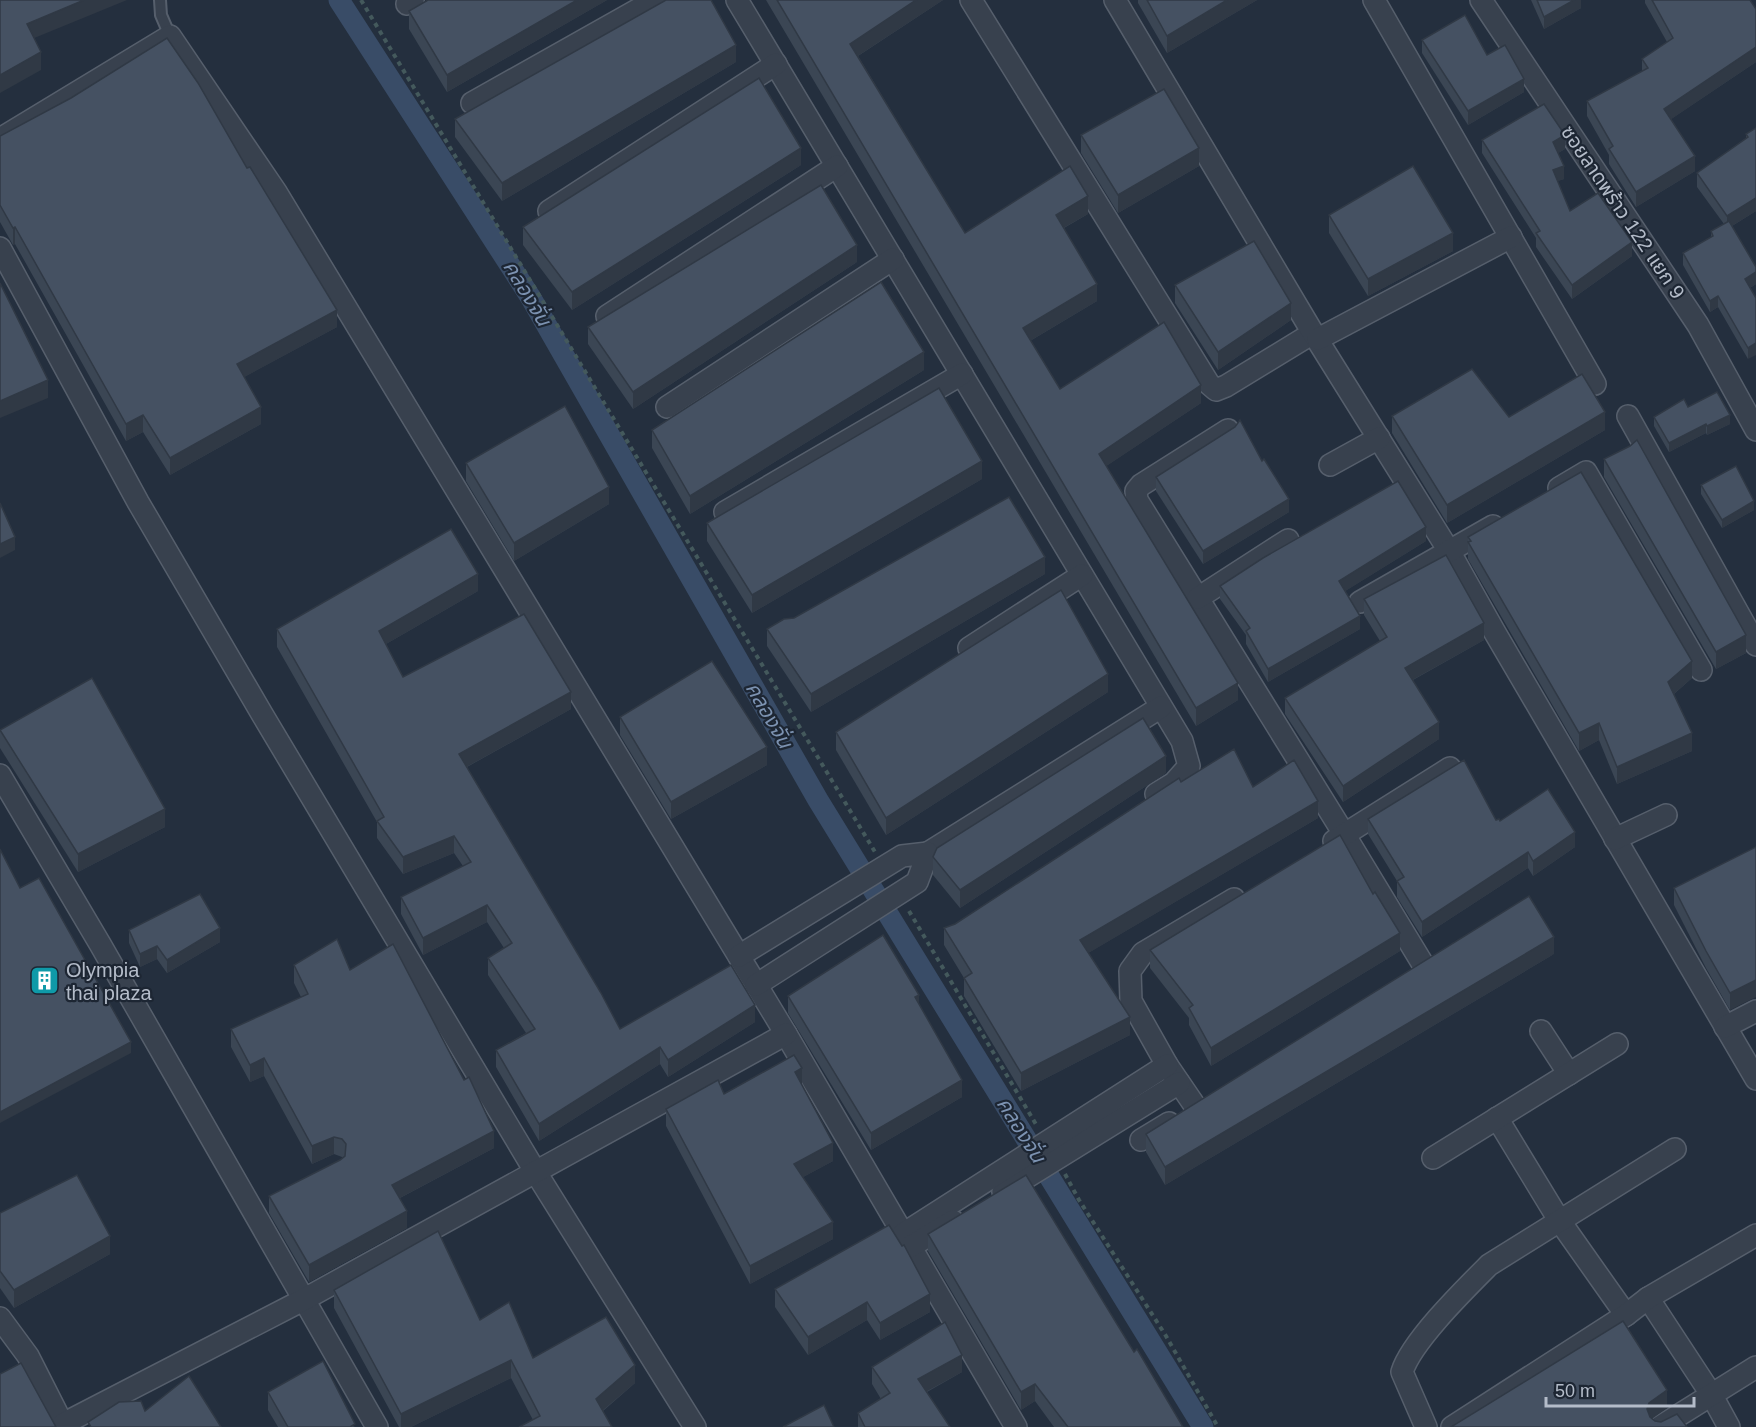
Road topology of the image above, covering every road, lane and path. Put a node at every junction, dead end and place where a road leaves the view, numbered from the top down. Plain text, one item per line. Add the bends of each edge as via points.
1 (160, 0) edge
2 (361, 0) edge
3 (655, 0) edge
4 (737, 0) edge
5 (971, 0) edge
6 (1115, 0) edge
7 (1374, 0) edge
8 (1481, 0) edge
9 (170, 36) junction
10 (776, 64) junction
11 (472, 103) dead end
12 (0, 139) edge
13 (837, 166) junction
14 (549, 211) edge
15 (1511, 237) junction
16 (0, 248) edge
17 (893, 259) junction
18 (607, 316) edge
19 (1316, 336) junction
20 (962, 374) junction
21 (1595, 384) dead end
22 (667, 407) dead end
23 (1628, 416) dead end
24 (1228, 430) edge
25 (1756, 430) edge
26 (1379, 438) junction
27 (1605, 462) edge
28 (1330, 465) dead end
29 (1586, 472) junction
30 (1030, 488) junction
31 (1546, 495) edge
32 (1010, 499) edge
33 (725, 512) edge
34 (1507, 517) edge
35 (1288, 540) dead end
36 (1449, 551) junction
37 (1082, 575) junction
38 (1198, 597) junction
39 (1360, 602) dead end
40 (1756, 645) edge
41 (957, 656) edge
42 (1701, 670) dead end
43 (1287, 698) edge
44 (1161, 707) junction
45 (1268, 710) junction
46 (1450, 768) edge
47 (0, 775) edge
48 (1135, 808) edge
49 (1666, 815) dead end
50 (1344, 834) junction
51 (1616, 839) junction
52 (1314, 852) edge
53 (927, 853) junction
54 (881, 869) junction
55 (1254, 888) edge
56 (897, 895) junction
57 (1442, 954) edge
58 (739, 956) junction
59 (1424, 966) junction
60 (1404, 978) edge
61 (756, 985) junction
62 (1756, 1011) edge
63 (1725, 1027) junction
64 (1541, 1031) dead end
65 (786, 1034) junction
66 (1617, 1044) dead end
67 (1167, 1065) junction
68 (1569, 1074) junction
69 (1756, 1079) edge
70 (1179, 1083) junction
71 (1215, 1094) edge
72 (1196, 1106) junction
73 (1497, 1118) junction
74 (1141, 1140) dead end
75 (1056, 1145) junction
76 (1675, 1149) dead end
77 (1433, 1158) dead end
78 (535, 1172) junction
79 (272, 1198) edge
80 (251, 1208) junction
81 (1559, 1220) junction
82 (1756, 1235) edge
83 (906, 1240) junction
84 (1648, 1299) junction
85 (303, 1300) junction
86 (1626, 1315) junction
87 (0, 1318) edge
88 (1756, 1366) edge
89 (1711, 1394) junction
90 (64, 1426) edge
91 (377, 1427) edge
92 (695, 1427) edge
93 (1016, 1427) edge
94 (1218, 1427) edge
95 (1426, 1427) edge
96 (1452, 1427) edge
97 (1660, 1427) edge
98 (1730, 1427) edge

1 - 9 lane via 161,15
2 - 54 path
3 - 11 street
4 - 10 street
5 - 19 street via 1209,384 1216,390 1226,386
6 - 19 street
7 - 15 street
8 - 25 street, ซอยลาดพร้าว 122 แยก 9 via 1698,325
9 - 12 street
9 - 58 street via 276,192
10 - 13 street
10 - 14 street
13 - 17 street
13 - 18 street
15 - 19 street
15 - 21 street
16 - 78 street via 138,502
17 - 20 street
17 - 22 street
19 - 26 street
20 - 30 street
20 - 33 street
23 - 40 street
24 - 38 street via 1136,491 1137,500
26 - 28 street
26 - 36 street
27 - 29 street
29 - 31 street
29 - 42 street
30 - 32 street
30 - 37 street
34 - 36 street
35 - 38 street
36 - 39 street
36 - 51 street
37 - 41 street
37 - 44 street
38 - 45 street
43 - 45 street
44 - 48 street via 1182,741 1189,766 1174,783
44 - 53 street
45 - 50 street
46 - 50 street
47 - 80 street
49 - 51 street
50 - 52 street
50 - 59 street
51 - 63 street
53 - 54 street via 902,856
53 - 56 street via 917,882
54 - 58 street
55 - 67 street via 1143,953 1130,971 1131,1001
56 - 61 street
56 - 75 path via 968,1013
57 - 59 street
58 - 61 street
59 - 60 street
61 - 65 street
62 - 63 street
63 - 69 street
64 - 68 street
65 - 78 street
65 - 83 street
66 - 68 street
67 - 70 street
67 - 75 street
68 - 73 street
70 - 72 street
70 - 75 street
71 - 72 street
72 - 74 street
73 - 77 street
73 - 81 street
75 - 83 street
75 - 94 path via 1079,1200 1166,1336
76 - 81 street
78 - 85 street
78 - 92 street
79 - 80 street
80 - 85 street
81 - 86 street
81 - 95 street via 1488,1265 1428,1330 1404,1363 1406,1385
82 - 84 street
83 - 93 street
84 - 86 street
84 - 89 street
85 - 90 street
85 - 91 street
86 - 96 street
87 - 90 street via 28,1356
88 - 89 street
89 - 97 street
89 - 98 street

